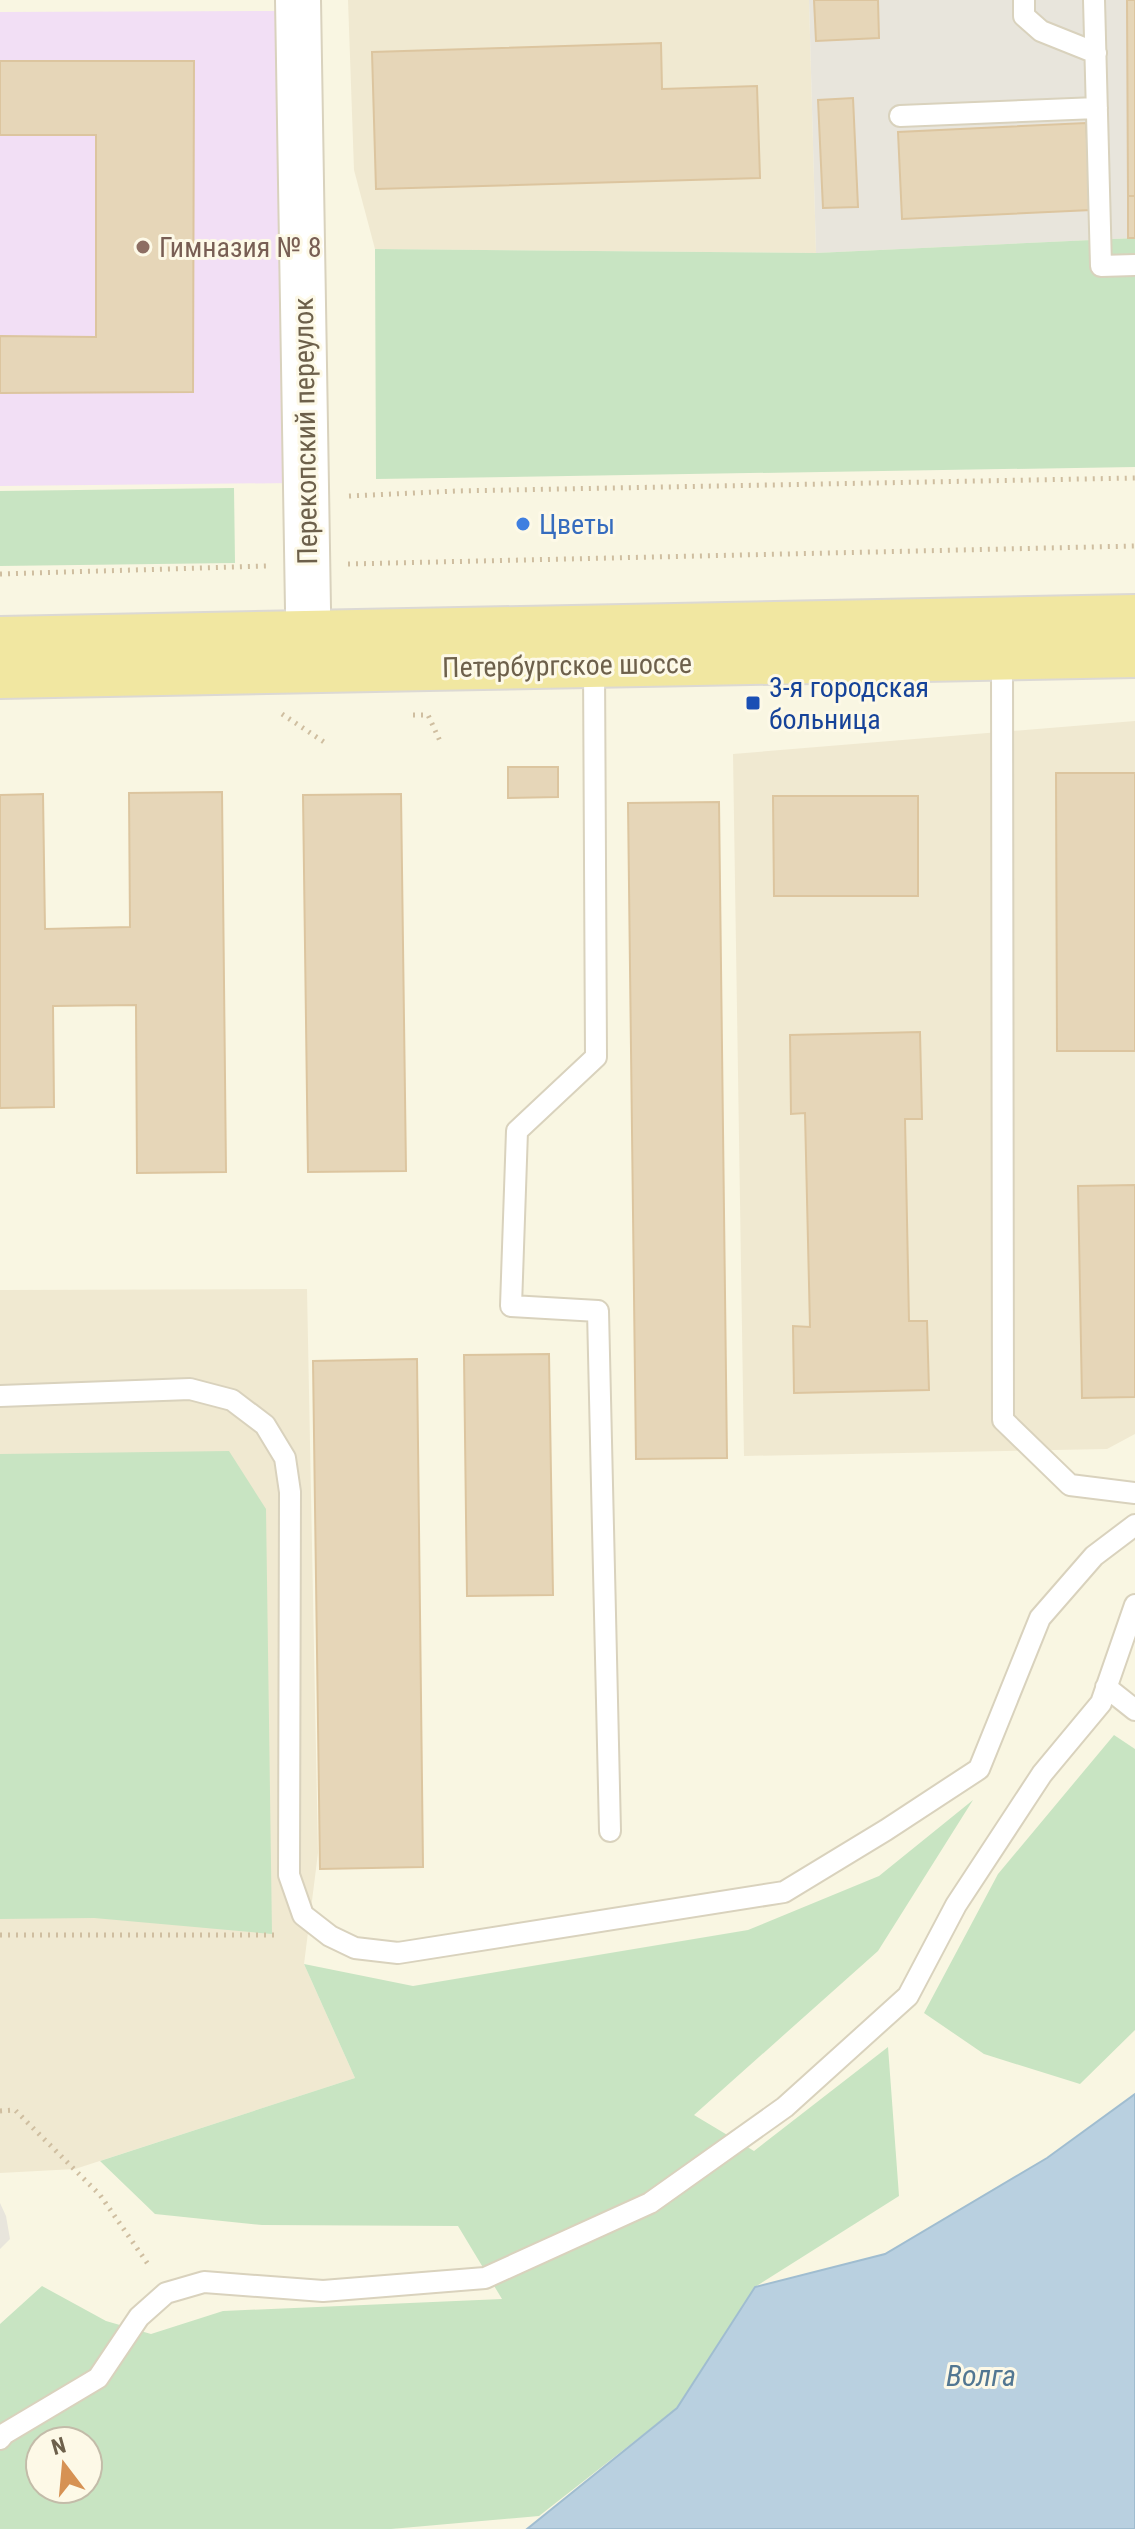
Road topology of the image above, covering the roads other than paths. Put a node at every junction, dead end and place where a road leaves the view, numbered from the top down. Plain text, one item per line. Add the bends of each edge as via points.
1 (298, 0) edge
2 (1024, 0) edge
3 (1094, 0) edge
4 (1096, 53) junction
5 (1097, 108) junction
6 (900, 116) dead end
7 (1135, 265) edge
8 (1135, 617) edge
9 (0, 639) edge
10 (309, 652) junction
11 (1135, 655) edge
12 (1002, 658) junction
13 (594, 665) junction
14 (0, 676) edge
15 (0, 1396) edge
16 (1135, 1493) edge
17 (1135, 1525) edge
18 (1135, 1605) edge
19 (1106, 1687) junction
20 (1135, 1710) edge
21 (610, 1831) dead end
22 (0, 2439) edge

1 - 10 street, Перекопский переулок
2 - 4 lane via 1024,16 1041,31
3 - 4 lane
4 - 5 lane
5 - 6 lane
5 - 7 lane via 1101,266
8 - 10 main road, Петербургское шоссе
9 - 10 main road, Петербургское шоссе
10 - 13 main road, Петербургское шоссе
10 - 14 main road, Петербургское шоссе
11 - 12 main road, Петербургское шоссе
12 - 13 main road, Петербургское шоссе
12 - 16 lane via 1003,1420 1070,1485
13 - 21 lane via 596,1057 517,1131 511,1306 598,1311
15 - 17 lane via 190,1389 232,1400 265,1425 285,1458 290,1492 289,1875 303,1915 330,1936 355,1948 398,1953 784,1892 979,1769 1040,1618 1094,1556
18 - 19 lane
19 - 20 lane
19 - 22 lane via 1101,1703 1042,1774 956,1905 908,1996 785,2107 650,2203 485,2278 323,2291 204,2282 166,2293 139,2317 98,2378

